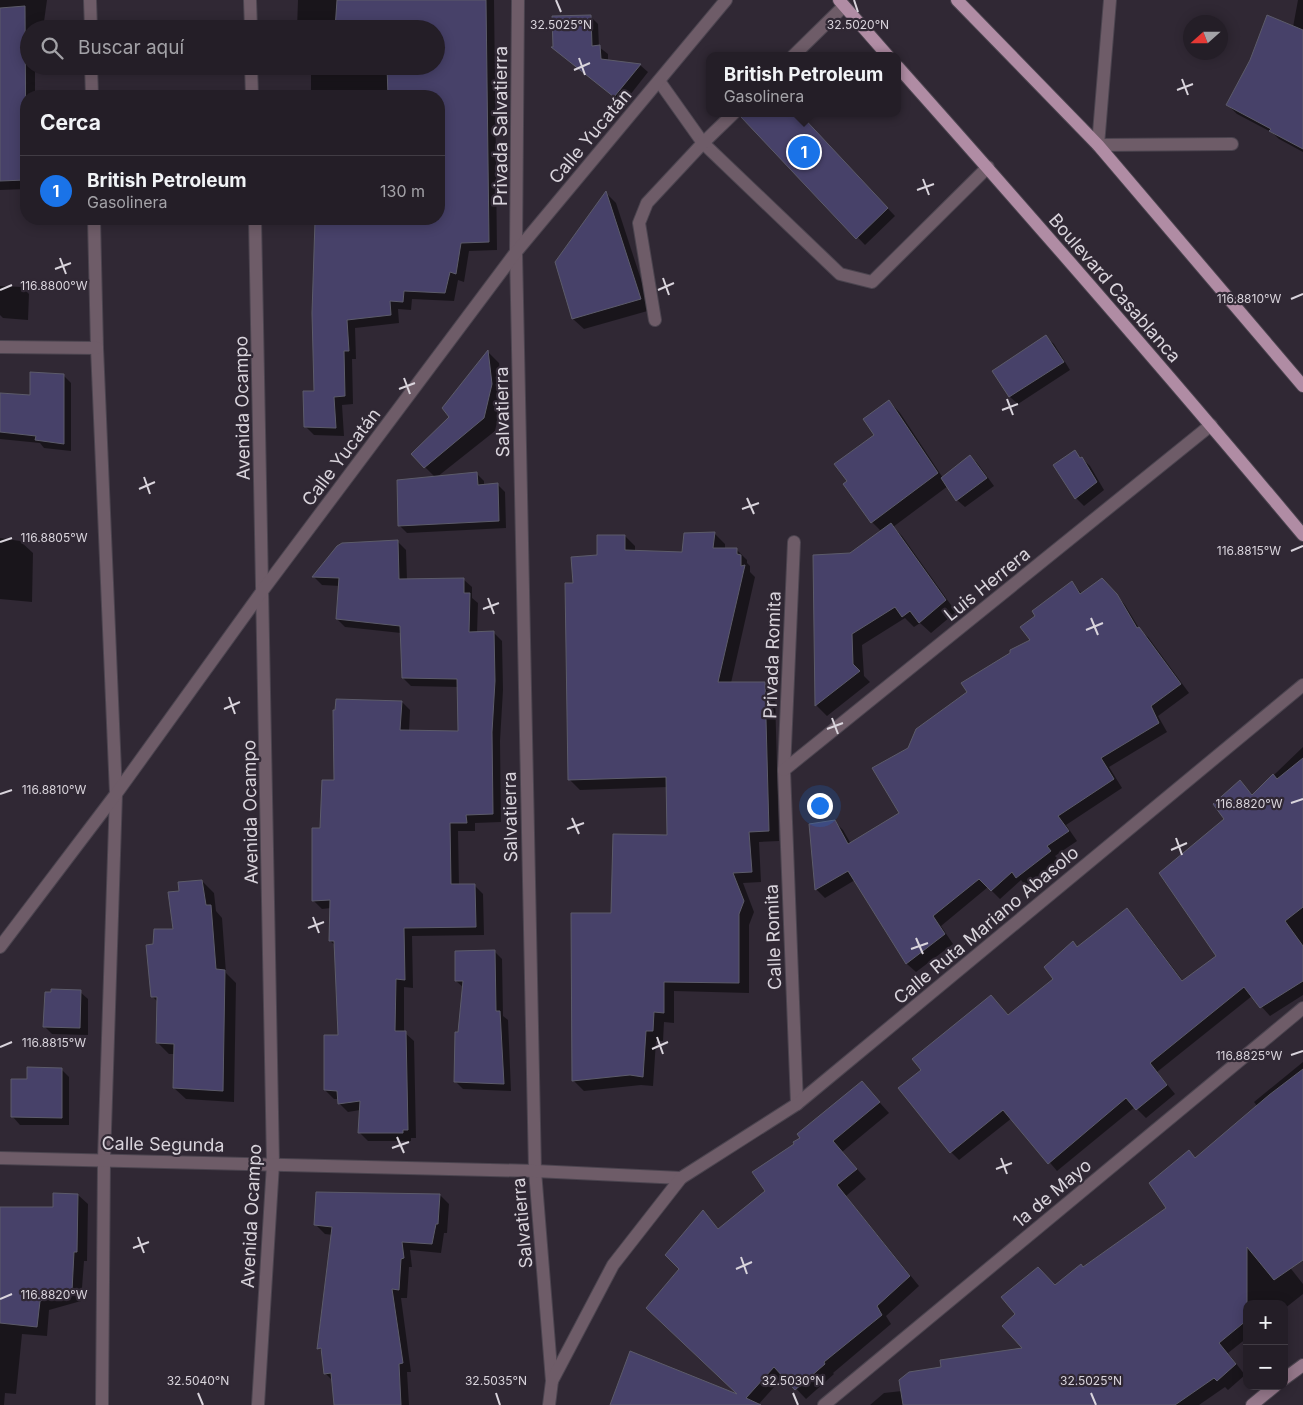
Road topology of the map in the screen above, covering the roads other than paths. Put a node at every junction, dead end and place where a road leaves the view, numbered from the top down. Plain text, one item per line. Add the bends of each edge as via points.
1 (90, 0) edge
2 (250, 0) edge
3 (726, 0) edge
4 (957, 0) edge
5 (1110, 0) edge
6 (518, 1) edge
7 (841, 3) edge
8 (90, 20) edge
9 (250, 20) edge
10 (797, 52) edge
11 (884, 52) edge
12 (901, 70) edge
13 (91, 75) edge
14 (251, 75) edge
15 (659, 81) junction
16 (92, 90) edge
17 (252, 90) edge
18 (730, 117) edge
19 (703, 143) junction
20 (1232, 144) dead end
21 (1098, 145) junction
22 (988, 168) junction
23 (94, 225) edge
24 (255, 225) edge
25 (516, 252) junction
26 (655, 320) dead end
27 (0, 347) edge
28 (97, 348) junction
29 (1303, 386) edge
30 (1211, 425) junction
31 (1303, 535) edge
32 (794, 542) dead end
33 (263, 590) junction
34 (1303, 685) edge
35 (784, 770) junction
36 (116, 794) junction
37 (0, 947) edge
38 (1303, 1008) edge
39 (796, 1104) junction
40 (0, 1158) edge
41 (104, 1160) junction
42 (273, 1164) junction
43 (535, 1171) junction
44 (681, 1178) junction
45 (1303, 1365) edge
46 (1288, 1376) edge
47 (552, 1380) junction
48 (1270, 1390) edge
49 (102, 1405) edge
50 (258, 1405) edge
51 (549, 1405) edge
52 (824, 1405) edge
53 (1252, 1405) edge

1 - 8 street
2 - 9 street
3 - 15 street, Calle Yucatán
4 - 21 main road
5 - 21 street
6 - 25 street, Privada Salvatierra
7 - 10 street
7 - 11 main road
12 - 22 main road, Boulevard Casablanca
13 - 16 street
14 - 17 street
15 - 19 street
15 - 25 street, Calle Yucatán
18 - 19 street
19 - 22 street via 840,274 872,282
19 - 26 street via 647,203 639,223
20 - 21 street
21 - 29 main road
22 - 30 main road, Boulevard Casablanca
23 - 28 street
24 - 33 street, Avenida Ocampo
25 - 33 street, Calle Yucatán
25 - 43 street, Salvatierra
27 - 28 street
28 - 36 street
30 - 31 main road, Boulevard Casablanca
30 - 35 street, Luis Herrera
32 - 35 street, Privada Romita
33 - 36 street, Calle Yucatán
33 - 42 street, Avenida Ocampo
34 - 39 street, Calle Ruta Mariano Abasolo
35 - 39 street, Calle Romita
36 - 37 street, Calle Yucatán
36 - 41 street
38 - 52 street, 1a de Mayo
39 - 44 street, Calle Ruta Mariano Abasolo
40 - 41 street, Calle Segunda
41 - 42 street, Calle Segunda
41 - 49 street
42 - 43 street, Calle Segunda
42 - 50 street, Avenida Ocampo
43 - 44 street
43 - 47 street, Salvatierra
44 - 47 street, Calle Ruta Mariano Abasolo via 613,1265
45 - 46 street
47 - 51 street
48 - 53 street

